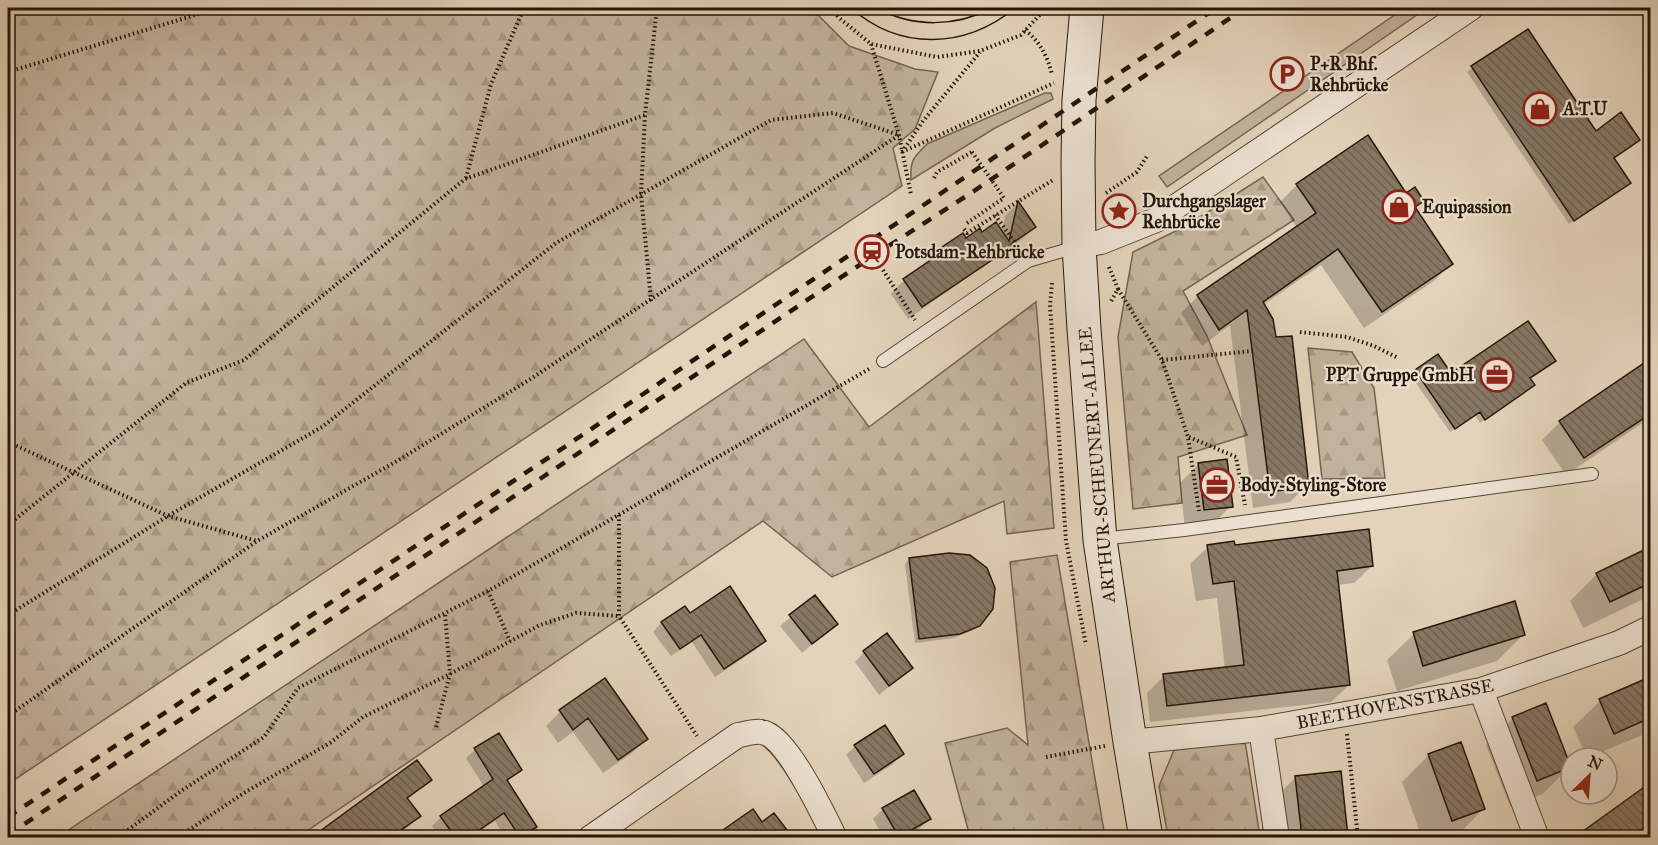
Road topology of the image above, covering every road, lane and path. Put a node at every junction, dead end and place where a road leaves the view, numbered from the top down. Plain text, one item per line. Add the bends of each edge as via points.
1 (218, 8) edge
2 (524, 8) edge
3 (657, 8) edge
4 (832, 8) edge
5 (1046, 8) edge
6 (1472, 8) edge
7 (1086, 11) edge
8 (1025, 30) junction
9 (871, 44) junction
10 (980, 51) junction
11 (8, 72) edge
12 (645, 115) junction
13 (899, 135) junction
14 (902, 152) junction
15 (1147, 156) dead end
16 (1070, 168) junction
17 (934, 178) dead end
18 (465, 179) junction
19 (640, 194) junction
20 (911, 195) dead end
21 (1098, 198) dead end
22 (995, 215) junction
23 (967, 223) dead end
24 (964, 229) dead end
25 (1093, 253) junction
26 (1028, 261) junction
27 (883, 270) dead end
28 (1118, 289) junction
29 (651, 302) junction
30 (1110, 304) dead end
31 (923, 332) junction
32 (1300, 332) dead end
33 (1252, 351) dead end
34 (1398, 358) dead end
35 (1162, 360) junction
36 (883, 361) joint
37 (1188, 437) junction
38 (8, 441) edge
39 (73, 472) junction
40 (1592, 474) dead end
41 (619, 514) junction
42 (168, 516) junction
43 (1247, 521) junction
44 (8, 525) edge
45 (1201, 528) junction
46 (1100, 540) junction
47 (257, 541) junction
48 (488, 591) junction
49 (445, 614) junction
50 (8, 615) edge
51 (619, 616) junction
52 (1650, 628) edge
53 (510, 641) junction
54 (450, 674) junction
55 (1481, 690) junction
56 (8, 716) edge
57 (1344, 716) junction
58 (436, 727) dead end
59 (1261, 729) junction
60 (1130, 742) junction
61 (1092, 748) dead end
62 (708, 754) junction
63 (1046, 757) dead end
64 (117, 837) edge
65 (177, 837) edge
66 (590, 837) edge
67 (835, 837) edge
68 (1146, 837) edge
69 (1277, 837) edge
70 (1358, 837) edge
71 (1537, 837) edge

1 - 11 path
2 - 18 path via 490,84
3 - 12 path
4 - 9 path
5 - 8 path
6 - 25 street via 1156,220 1101,242
7 - 16 main road, ARTHUR-SCHEUNERT-ALLEE
8 - 10 path
8 - 14 path via 1049,58 1054,83
9 - 10 path via 937,57
9 - 13 path
10 - 14 path
12 - 18 path
12 - 19 path
13 - 14 path
13 - 19 path via 834,113 771,120
13 - 29 path
14 - 20 path
15 - 21 path via 1137,172
16 - 22 path
16 - 25 main road, ARTHUR-SCHEUNERT-ALLEE
17 - 23 path, bridge via 936,172 972,152 1004,198
18 - 39 path via 244,360 186,382
19 - 29 path
19 - 42 path via 556,243 322,427
22 - 24 path via 967,232
22 - 26 path
25 - 26 lane
25 - 28 path
25 - 46 main road, ARTHUR-SCHEUNERT-ALLEE
26 - 31 lane
27 - 31 path
28 - 30 path
28 - 35 path
29 - 47 path via 397,461
31 - 36 lane
32 - 34 path via 1347,337
33 - 35 path
35 - 37 path
36 - 41 path
37 - 43 path via 1236,457
37 - 45 path
38 - 39 path
39 - 42 path
39 - 44 path
40 - 43 lane
41 - 48 path
41 - 51 path
42 - 47 path
42 - 50 path
43 - 45 lane
45 - 46 lane
46 - 60 main road, ARTHUR-SCHEUNERT-ALLEE
47 - 56 path
48 - 49 path
48 - 53 path
49 - 54 path
49 - 64 path via 298,688 264,737
51 - 53 path via 576,613 540,624
51 - 62 path
52 - 55 street, BEETHOVENSTRASSE via 1619,643
53 - 54 path
54 - 58 path
54 - 65 path via 363,717 330,743
55 - 57 street, BEETHOVENSTRASSE
55 - 71 street
57 - 59 street, BEETHOVENSTRASSE
57 - 70 path
59 - 60 street, BEETHOVENSTRASSE
59 - 69 street
60 - 68 main road, ARTHUR-SCHEUNERT-ALLEE
61 - 63 path
62 - 66 street
62 - 67 street via 738,735 763,732 775,740 805,778

